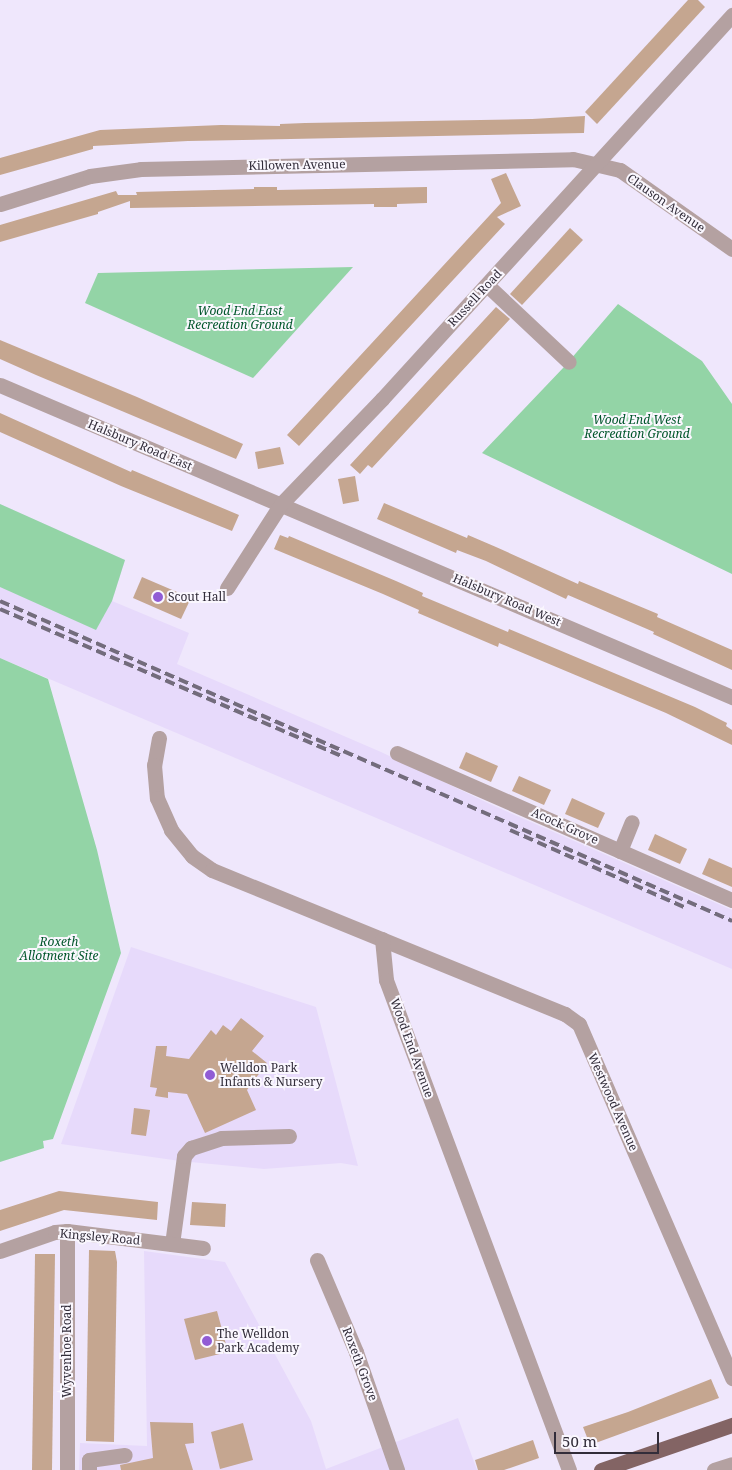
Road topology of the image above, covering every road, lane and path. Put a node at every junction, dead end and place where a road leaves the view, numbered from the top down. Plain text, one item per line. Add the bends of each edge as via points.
1 (732, 15) edge
2 (597, 164) junction
3 (0, 204) edge
4 (732, 249) edge
5 (487, 285) junction
6 (569, 362) dead end
7 (0, 385) edge
8 (281, 504) junction
9 (227, 588) dead end
10 (732, 697) edge
11 (159, 738) dead end
12 (397, 753) dead end
13 (632, 822) dead end
14 (620, 851) junction
15 (732, 900) edge
16 (382, 940) junction
17 (289, 1136) dead end
18 (67, 1231) junction
19 (172, 1244) junction
20 (203, 1248) dead end
21 (0, 1251) edge
22 (317, 1260) dead end
23 (732, 1378) edge
24 (732, 1425) edge
25 (125, 1455) dead end
26 (732, 1464) edge
27 (67, 1470) edge
28 (89, 1470) edge
29 (397, 1470) edge
30 (569, 1470) edge
31 (601, 1470) edge
32 (714, 1470) edge

1 - 2 street, Russell Road
2 - 3 street, Killowen Avenue via 574,159 141,169 90,176
2 - 4 street, Clauson Avenue via 620,170
2 - 5 street, Russell Road
5 - 6 street
5 - 8 street, Russell Road
7 - 8 street, Halsbury Road East
8 - 9 street, Russell Road
8 - 10 street, Halsbury Road West
11 - 16 street via 154,765 157,798 171,830 192,856 212,870
12 - 14 street, Acock Grove
13 - 14 street
14 - 15 street, Acock Grove
16 - 23 street, Westwood Avenue via 565,1014 579,1024
16 - 30 street, Wood End Avenue via 386,980
17 - 19 street via 221,1138 191,1148 184,1156
18 - 19 street, Kingsley Road
18 - 21 street, Kingsley Road
18 - 27 street, Wyvenhoe Road
19 - 20 street, Kingsley Road
22 - 29 street, Roxeth Grove via 356,1352
24 - 31 main road
25 - 28 street via 89,1460
26 - 32 street

